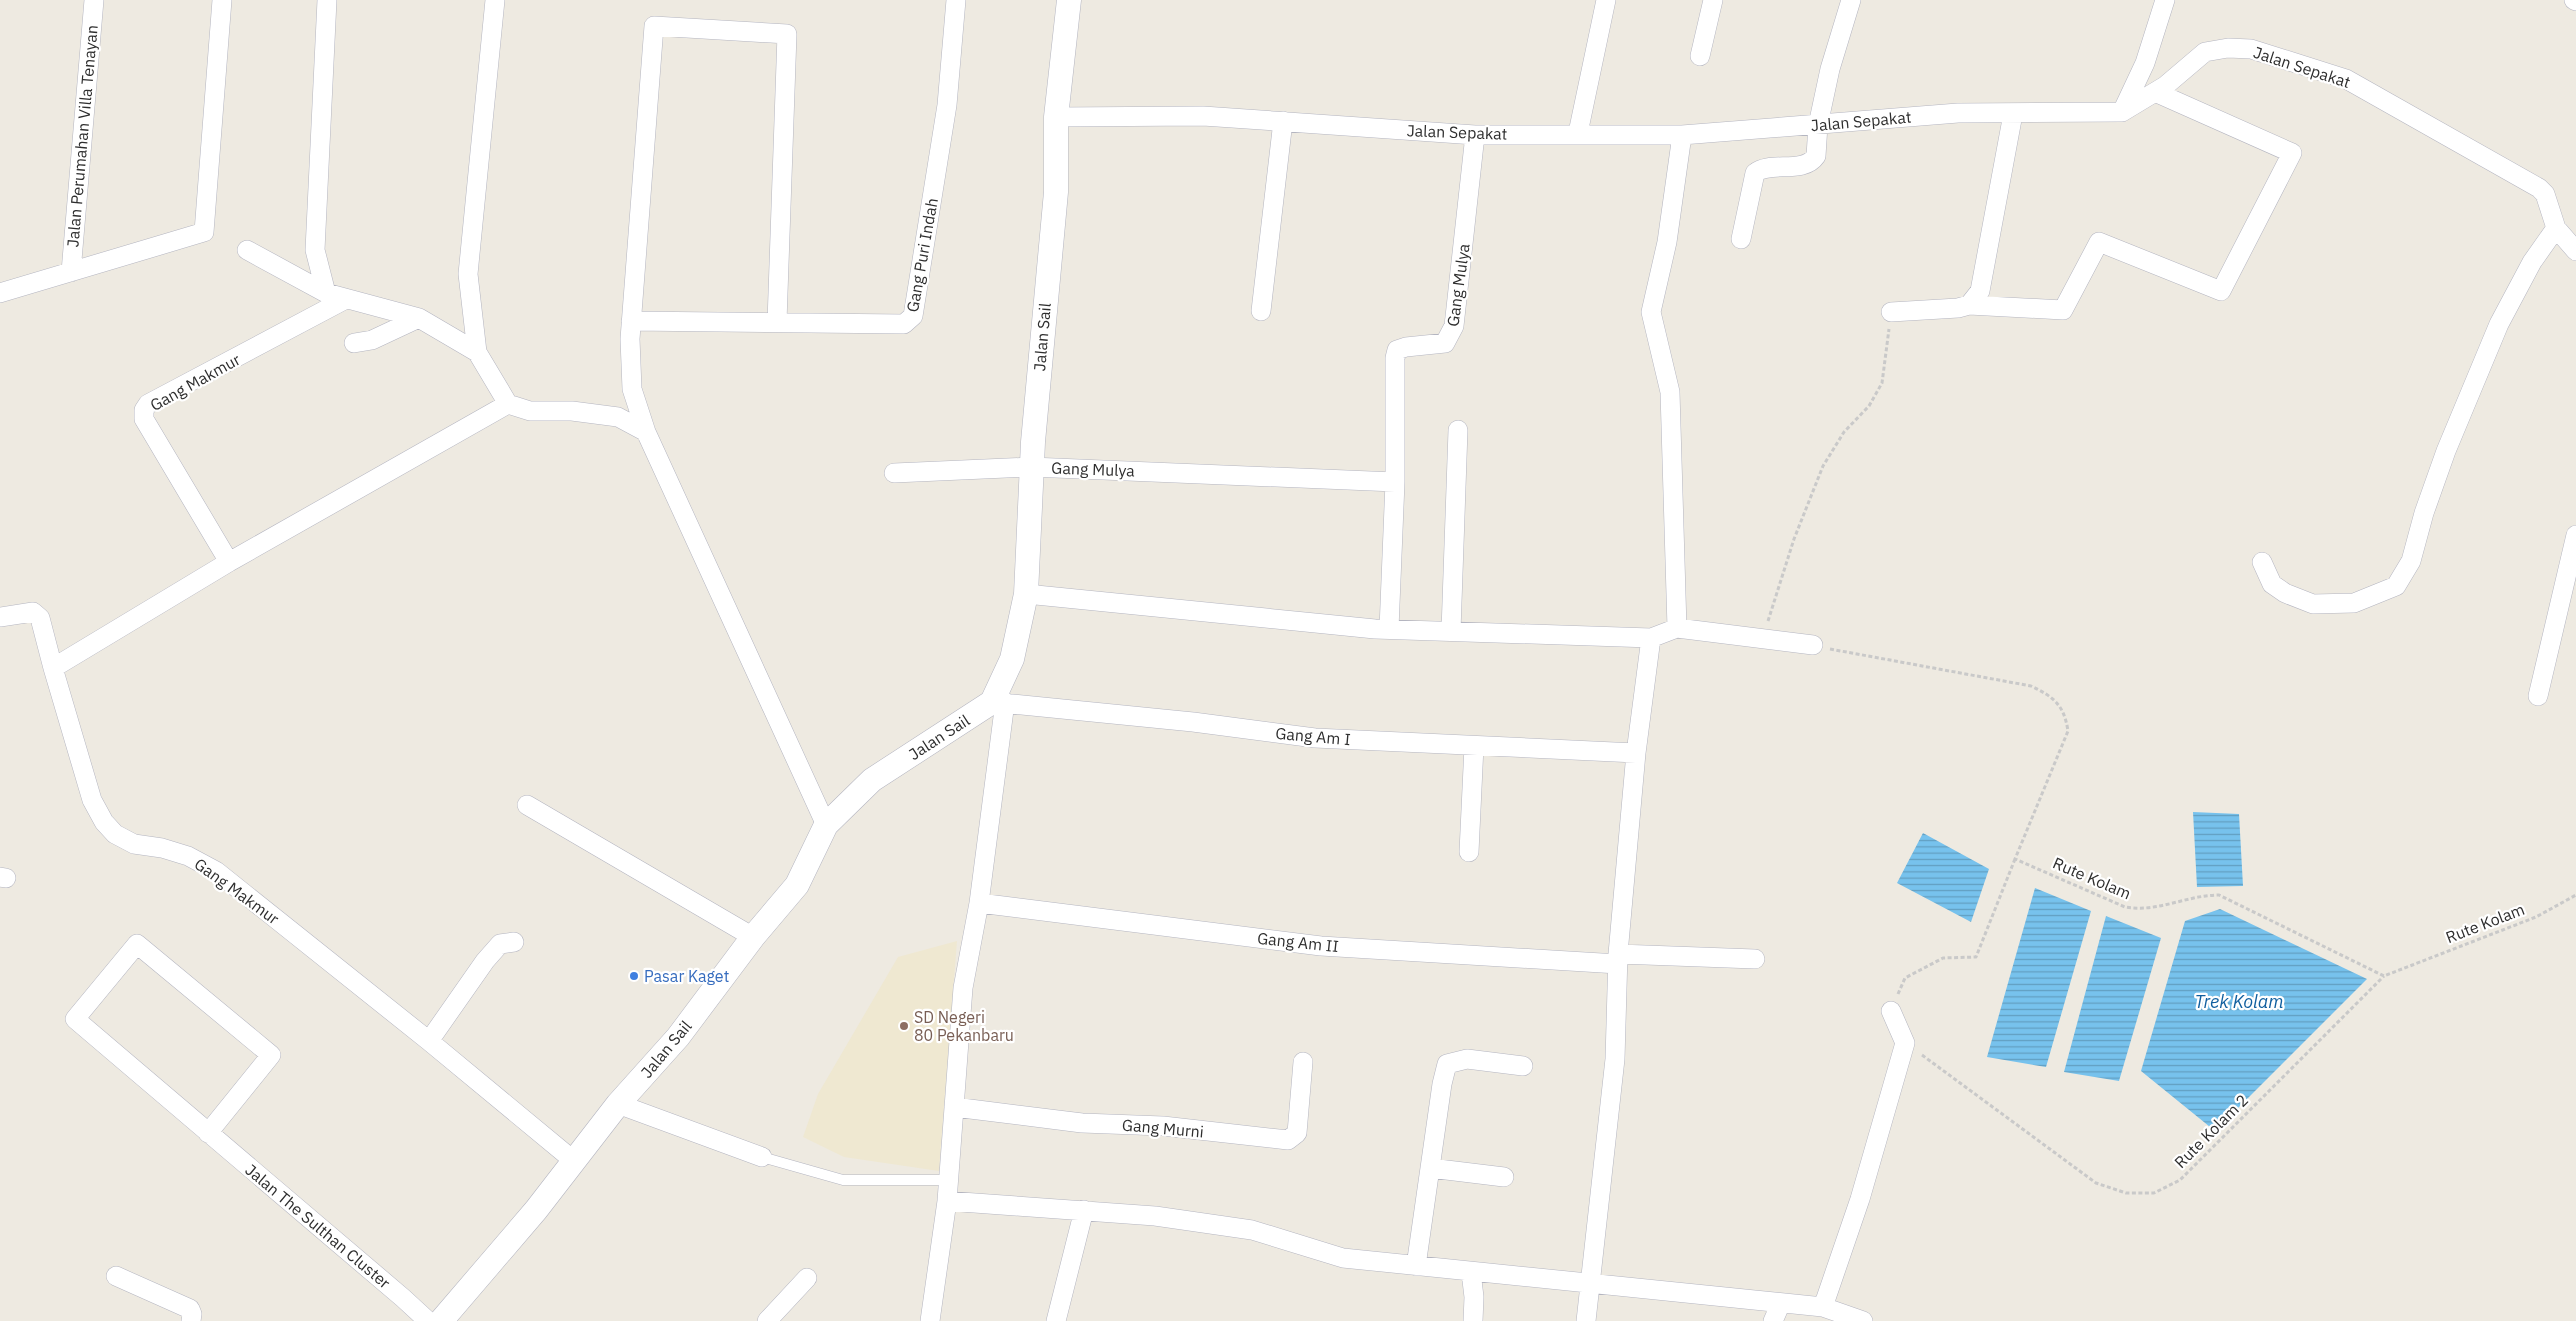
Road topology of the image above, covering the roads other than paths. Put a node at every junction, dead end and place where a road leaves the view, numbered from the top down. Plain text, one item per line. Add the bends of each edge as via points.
1 (94, 0) edge
2 (222, 0) edge
3 (327, 0) edge
4 (495, 0) edge
5 (956, 0) edge
6 (1069, 0) edge
7 (1606, 0) edge
8 (1713, 0) edge
9 (1851, 0) edge
10 (2166, 0) edge
11 (1700, 56) dead end
12 (2155, 92) junction
13 (2122, 112) junction
14 (2013, 114) junction
15 (1056, 118) junction
16 (1283, 121) junction
17 (1818, 124) junction
18 (1578, 133) junction
19 (1475, 135) junction
20 (1682, 135) junction
21 (2556, 228) junction
22 (1741, 239) dead end
23 (247, 250) dead end
24 (2576, 251) edge
25 (71, 272) junction
26 (0, 293) edge
27 (326, 293) junction
28 (346, 299) junction
29 (1969, 305) junction
30 (1261, 311) dead end
31 (1892, 312) road end
32 (419, 318) junction
33 (631, 321) junction
34 (777, 322) junction
35 (354, 343) dead end
36 (477, 352) junction
37 (508, 404) junction
38 (1458, 430) dead end
39 (646, 432) junction
40 (1031, 467) junction
41 (894, 473) dead end
42 (1395, 482) junction
43 (2576, 535) edge
44 (2573, 559) edge
45 (229, 562) junction
46 (2262, 562) dead end
47 (1026, 594) junction
48 (0, 617) edge
49 (1677, 628) junction
50 (1389, 629) junction
51 (1451, 631) junction
52 (1651, 638) junction
53 (1813, 645) road end
54 (53, 668) junction
55 (2538, 696) dead end
56 (999, 702) junction
57 (1474, 746) junction
58 (1636, 753) junction
59 (527, 805) dead end
60 (826, 825) junction
61 (1469, 852) dead end
62 (979, 903) junction
63 (753, 937) junction
64 (514, 942) dead end
65 (1618, 959) junction
66 (1755, 960) dead end
67 (1891, 1011) road end
68 (429, 1041) junction
69 (1303, 1062) dead end
70 (1524, 1066) dead end
71 (618, 1104) junction
72 (954, 1107) junction
73 (208, 1133) junction
74 (762, 1157) joint
75 (574, 1161) junction
76 (1430, 1168) junction
77 (1504, 1177) dead end
78 (948, 1180) junction
79 (947, 1201) junction
80 (1084, 1210) junction
81 (1416, 1266) junction
82 (1471, 1272) junction
83 (116, 1276) dead end
84 (806, 1278) dead end
85 (1592, 1285) junction
86 (1781, 1303) junction
87 (1823, 1307) junction
88 (1840, 1317) edge
89 (191, 1321) edge
90 (428, 1321) edge
91 (441, 1321) edge
92 (767, 1321) edge
93 (930, 1321) edge
94 (1056, 1321) edge
95 (1473, 1321) edge
96 (1586, 1321) edge
97 (1773, 1321) edge
98 (1863, 1321) edge

1 - 25 street, Jalan Perumahan Villa Tenayan
2 - 25 street, Jalan Perumahan Villa Tenayan via 204,232
3 - 27 street via 315,250
4 - 36 street via 468,274
5 - 34 street, Gang Puri Indah via 947,105 913,316 904,324
6 - 15 street, Jalan Sail
7 - 18 street
8 - 11 street
9 - 17 street via 1830,69
10 - 13 street via 2145,63
12 - 13 street, Jalan Sepakat
12 - 21 street, Jalan Sepakat via 2205,52 2228,48 2251,49 2346,79 2539,188 2545,194
12 - 29 street via 2292,153 2221,291 2098,242 2062,310
13 - 14 street, Jalan Sepakat
14 - 17 street, Jalan Sepakat via 1958,113
14 - 29 street via 1980,291
15 - 16 street, Jalan Sepakat via 1203,116
15 - 40 street, Jalan Sail via 1056,192
16 - 19 street, Jalan Sepakat
16 - 30 street
17 - 20 street, Jalan Sepakat
17 - 22 street via 1817,152 1813,160 1794,166 1760,169 1755,173
18 - 19 street, Jalan Sepakat
18 - 20 street, Jalan Sepakat
19 - 42 street, Gang Mulya via 1454,326 1445,343 1406,347 1397,350 1395,358
20 - 49 street via 1667,242 1651,312 1670,392
21 - 24 street, Jalan Sepakat
21 - 46 street via 2532,262 2499,324 2436,478 2411,561 2396,586 2354,603 2313,604 2272,584
23 - 27 street
25 - 26 street, Jalan Perumahan Villa Tenayan
27 - 28 street
28 - 32 street
28 - 45 street, Gang Makmur via 148,404 144,410 144,420
29 - 31 street
32 - 35 street via 372,340
32 - 36 street
33 - 34 street, Gang Puri Indah
33 - 34 street via 654,26 787,34
33 - 39 street via 632,389
36 - 37 street
37 - 39 street via 530,411 572,411 618,417
37 - 45 street
38 - 51 street
39 - 60 street
40 - 41 street, Gang Mulya
40 - 42 street, Gang Mulya
40 - 47 street, Jalan Sail
42 - 50 street, Gang Mulya
43 - 44 street
44 - 55 street
45 - 54 street
47 - 50 street
47 - 56 street, Jalan Sail
48 - 54 street, Gang Makmur via 33,612 40,618
49 - 52 street
49 - 53 street
50 - 51 street
51 - 52 street
52 - 58 street
54 - 68 street, Gang Makmur via 92,800 115,834 134,844 188,856 216,871
56 - 57 street, Gang Am I via 1315,738
56 - 60 street, Jalan Sail via 872,780
56 - 62 street
57 - 58 street, Gang Am I
57 - 61 street
58 - 65 street
59 - 63 street
60 - 63 street, Jalan Sail via 797,885
62 - 65 street, Gang Am II via 1322,946
62 - 72 street via 963,988
63 - 71 street, Jalan Sail via 678,1037
64 - 68 street via 500,944 495,949
65 - 66 street, Gang Am II
65 - 85 street via 1615,1059
67 - 87 street via 1905,1043 1860,1200
68 - 75 street, Gang Makmur
69 - 72 street, Gang Murni via 1297,1133 1288,1140 1163,1126 1082,1123
70 - 76 street via 1466,1059 1447,1064
71 - 74 street
71 - 75 street, Jalan Sail
72 - 78 street
73 - 73 street, Jalan The Sulthan Cluster via 75,1019 137,944 271,1056
73 - 90 street, Jalan The Sulthan Cluster
74 - 78 lane via 843,1180
75 - 91 street, Jalan Sail
76 - 77 street
76 - 81 street
78 - 79 street
79 - 80 street
79 - 93 street
80 - 81 street via 1252,1230 1343,1258
80 - 94 street
81 - 82 street
82 - 85 street
82 - 95 street
83 - 89 street via 190,1309
84 - 92 street
85 - 86 street
85 - 96 street
86 - 87 street
86 - 97 street
87 - 88 street
88 - 98 street

